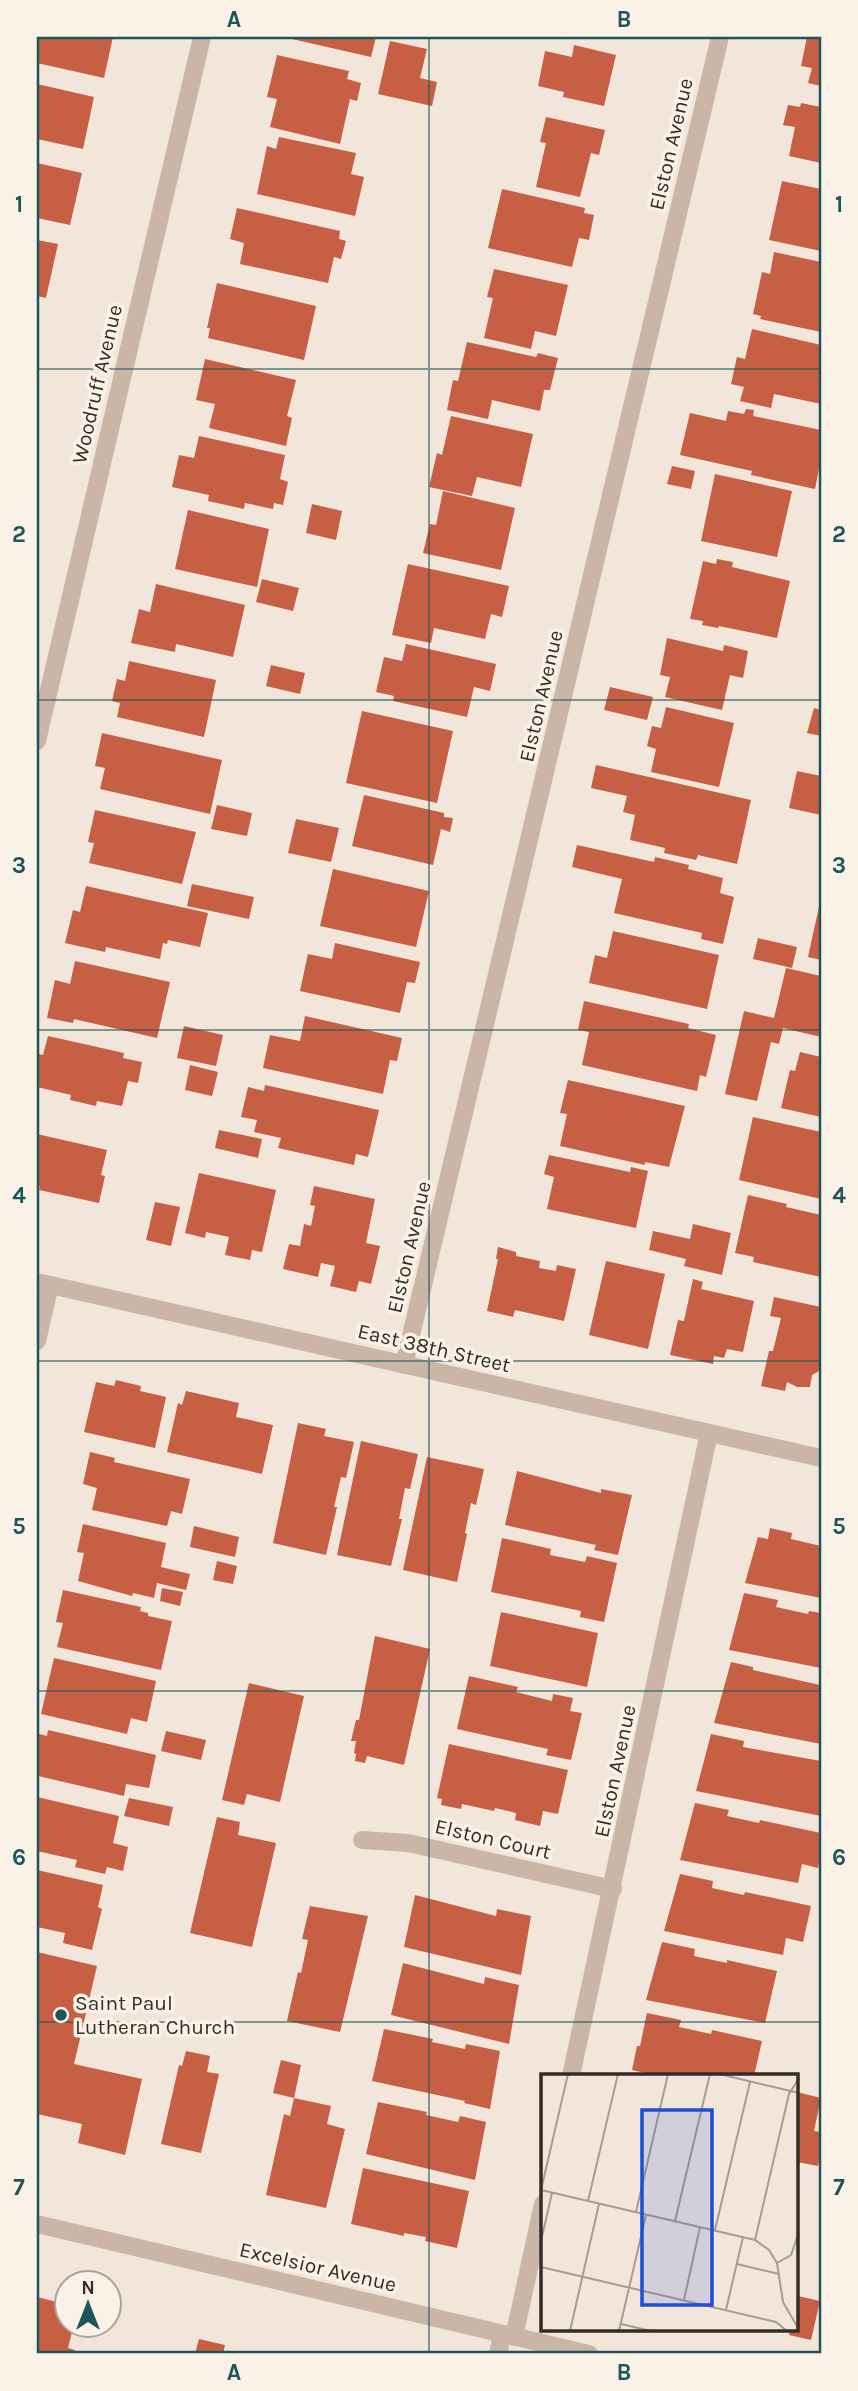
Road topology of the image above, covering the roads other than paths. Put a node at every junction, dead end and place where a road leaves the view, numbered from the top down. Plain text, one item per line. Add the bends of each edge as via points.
1 (202, 37) edge
2 (720, 37) edge
3 (37, 741) edge
4 (43, 1283) edge
5 (37, 1341) edge
6 (404, 1365) junction
7 (709, 1433) junction
8 (821, 1458) edge
9 (362, 1840) dead end
10 (613, 1889) junction
11 (571, 2074) edge
12 (541, 2212) edge
13 (37, 2224) edge
14 (508, 2336) junction
15 (498, 2354) edge
16 (589, 2354) edge

1 - 3 street, Woodruff Avenue
2 - 6 street, Elston Avenue
4 - 5 street
4 - 6 street, East 38th Street
6 - 7 street, East 38th Street
7 - 8 street, East 38th Street
7 - 10 street, Elston Avenue
9 - 10 street, Elston Court via 408,1843
10 - 11 street, Elston Avenue
12 - 14 street
13 - 14 street, Excelsior Avenue
14 - 15 street
14 - 16 street, Excelsior Avenue

